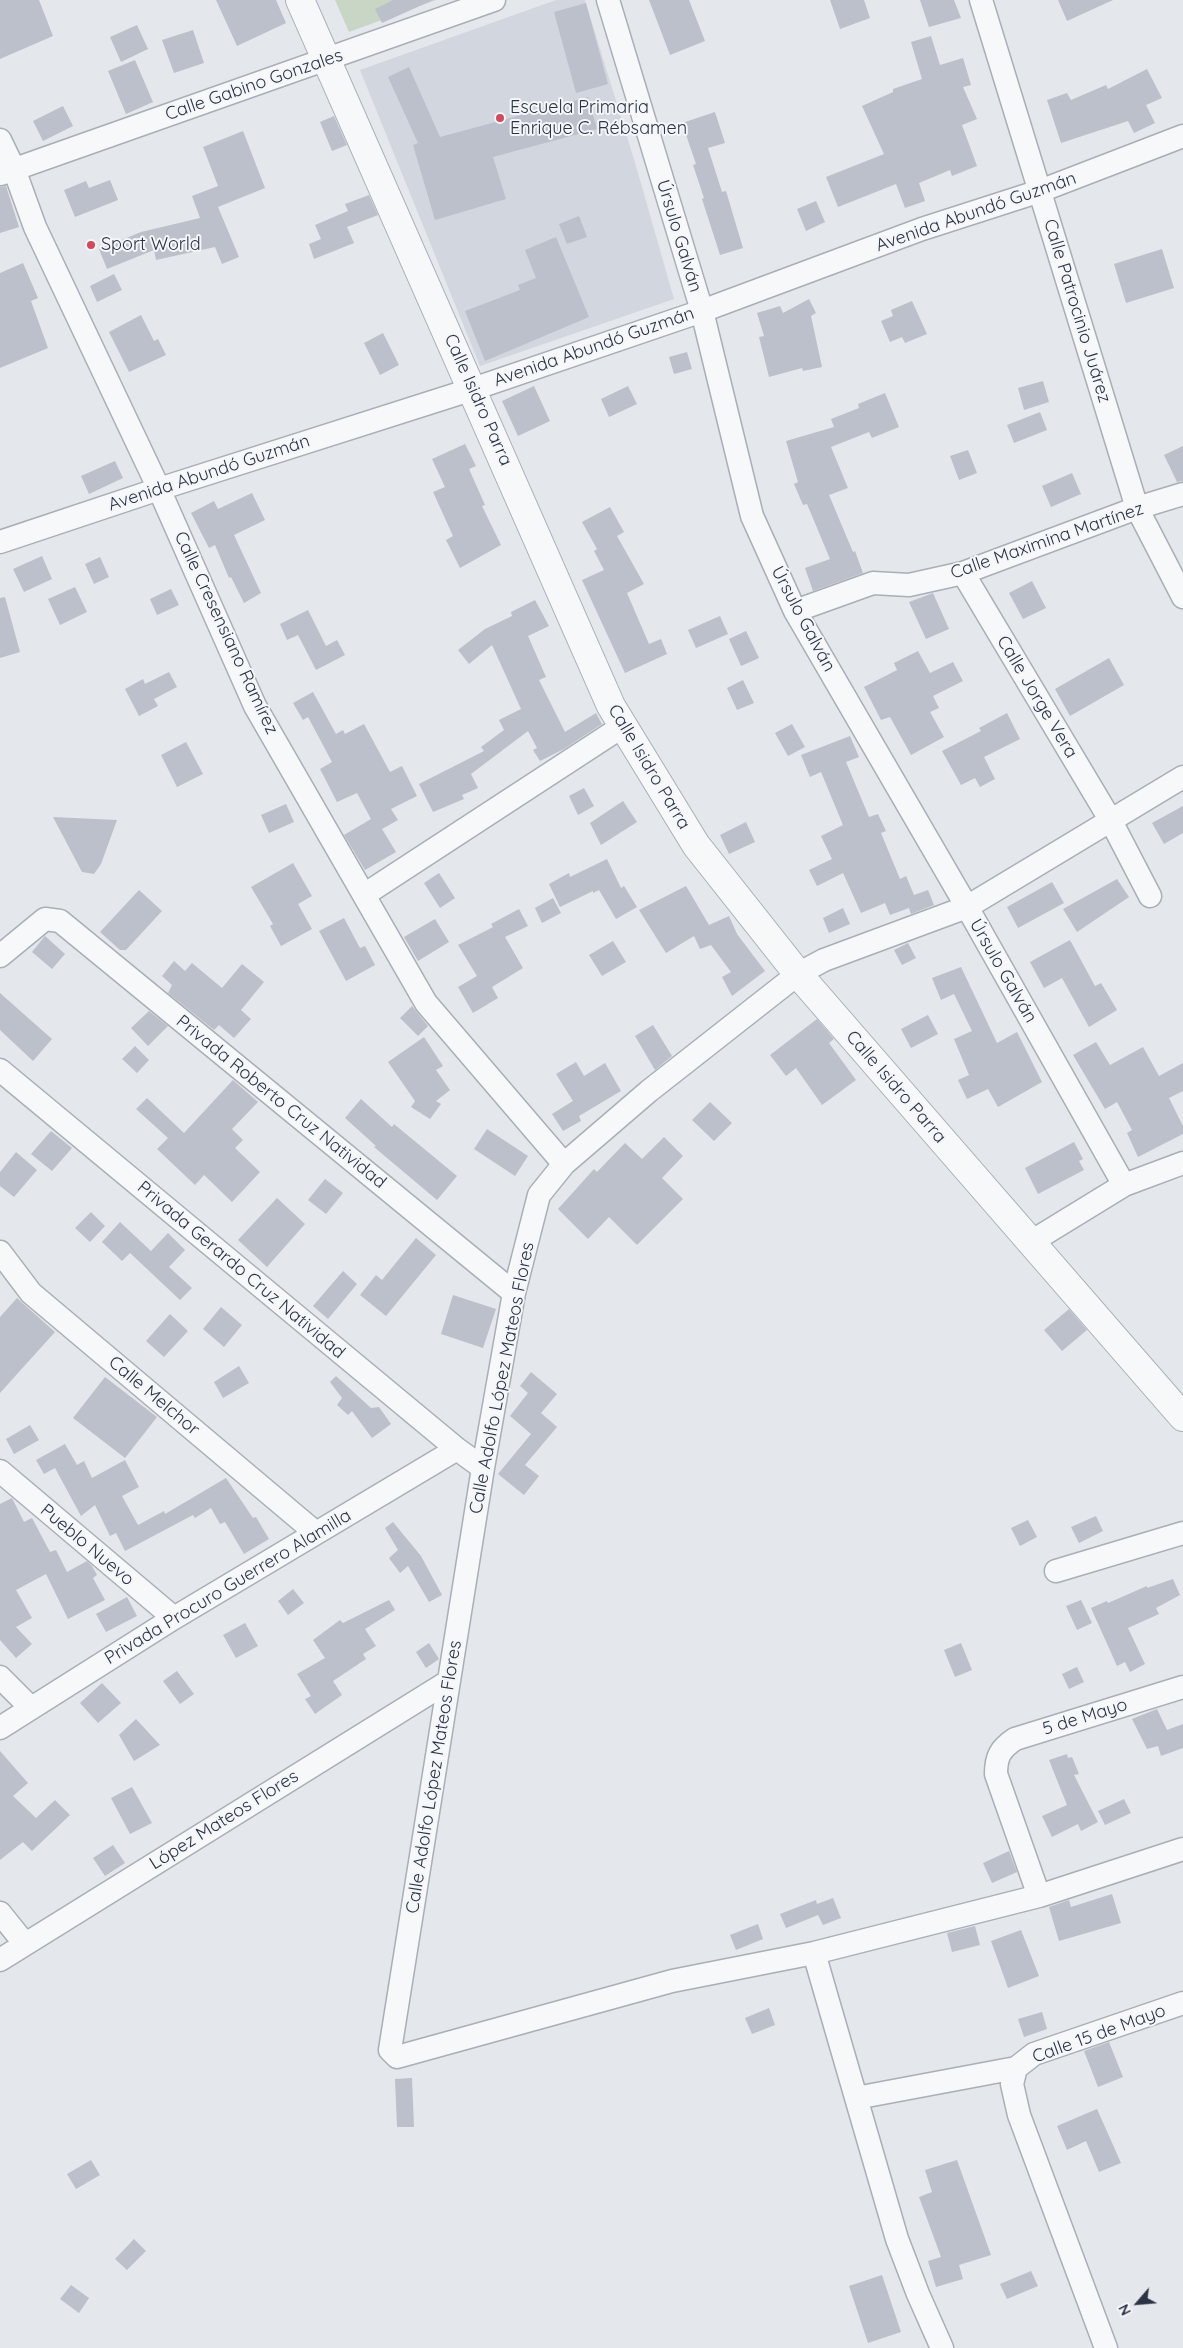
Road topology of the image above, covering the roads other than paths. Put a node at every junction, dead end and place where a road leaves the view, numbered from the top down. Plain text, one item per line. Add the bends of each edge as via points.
1 (300, 0) edge
2 (494, 0) edge
3 (608, 0) edge
4 (981, 0) edge
5 (327, 60) junction
6 (1183, 136) edge
7 (0, 140) edge
8 (7, 172) edge
9 (1040, 191) junction
10 (702, 311) junction
11 (473, 388) junction
12 (159, 488) junction
13 (1183, 494) edge
14 (1137, 508) junction
15 (0, 542) edge
16 (963, 573) junction
17 (1183, 597) edge
18 (795, 611) junction
19 (623, 726) junction
20 (1183, 778) edge
21 (1111, 821) junction
22 (364, 895) junction
23 (1150, 896) dead end
24 (967, 907) junction
25 (0, 956) edge
26 (798, 974) junction
27 (0, 1070) edge
28 (1183, 1162) edge
29 (564, 1164) junction
30 (1124, 1185) junction
31 (1030, 1242) junction
32 (0, 1252) edge
33 (514, 1293) junction
34 (1183, 1417) edge
35 (457, 1449) junction
36 (482, 1468) junction
37 (0, 1471) edge
38 (316, 1533) junction
39 (1183, 1533) edge
40 (1056, 1571) dead end
41 (174, 1618) junction
42 (0, 1677) edge
43 (449, 1681) junction
44 (1183, 1687) edge
45 (31, 1708) junction
46 (0, 1728) edge
47 (1183, 1849) edge
48 (1039, 1896) junction
49 (0, 1913) edge
50 (26, 1944) junction
51 (814, 1953) junction
52 (0, 1960) edge
53 (1183, 2003) edge
54 (1016, 2068) junction
55 (856, 2098) junction
56 (942, 2348) edge
57 (1106, 2348) edge

1 - 5 street, Calle Isidro Parra
2 - 5 street, Calle Gabino Gonzales
3 - 10 street, Úrsulo Galván
4 - 9 street, Calle Patrocinio Juárez
5 - 8 street, Calle Gabino Gonzales
5 - 11 street, Calle Isidro Parra
6 - 9 street, Avenida Abundó Guzmán
7 - 8 street, Calle Cresensiano Ramírez
8 - 12 street, Calle Cresensiano Ramírez
9 - 10 street, Avenida Abundó Guzmán via 922,229
9 - 14 street, Calle Patrocinio Juárez
10 - 11 street, Avenida Abundó Guzmán
10 - 18 street, Úrsulo Galván via 752,516
11 - 12 street, Avenida Abundó Guzmán
11 - 19 street, Calle Isidro Parra via 611,706
12 - 15 street, Avenida Abundó Guzmán
12 - 22 street, Calle Cresensiano Ramírez via 256,706
13 - 14 street, Calle Maximina Martínez
14 - 16 street, Calle Maximina Martínez
14 - 17 street, Calle Patrocinio Juárez
16 - 18 street, Calle Maximina Martínez via 909,585 873,583
16 - 21 street, Calle Jorge Vera
18 - 24 street, Úrsulo Galván
19 - 22 street
19 - 26 street, Calle Isidro Parra via 696,845
20 - 21 street, Calle Adolfo López Mateos Flores
21 - 23 street, Calle Jorge Vera
21 - 24 street, Calle Adolfo López Mateos Flores
22 - 29 street, Calle Cresensiano Ramírez via 426,1003
24 - 26 street, Calle Adolfo López Mateos Flores via 824,960
24 - 30 street, Úrsulo Galván
25 - 33 street, Privada Roberto Cruz Natividad via 44,919 60,921
26 - 29 street, Calle Adolfo López Mateos Flores via 649,1091
26 - 31 street, Calle Isidro Parra
27 - 35 street, Privada Gerardo Cruz Natividad
28 - 30 street
29 - 33 street, Calle Adolfo López Mateos Flores via 540,1195
30 - 31 street
31 - 34 street, Calle Isidro Parra
32 - 38 street, Calle Melchor via 31,1293
33 - 36 street, Calle Adolfo López Mateos Flores
35 - 36 street, Privada Gerardo Cruz Natividad
35 - 38 street, Privada Procuro Guerrero Alamilla
36 - 43 street, Calle Adolfo López Mateos Flores
37 - 41 street, Pueblo Nuevo
38 - 41 street, Privada Procuro Guerrero Alamilla
39 - 40 street
41 - 45 street, Privada Procuro Guerrero Alamilla
42 - 45 street
43 - 50 street, López Mateos Flores
43 - 51 street, Calle Adolfo López Mateos Flores via 390,2050 397,2057 672,1981
44 - 48 street, 5 de Mayo via 1014,1739 1004,1746 996,1759 996,1774
45 - 46 street, Privada Procuro Guerrero Alamilla
47 - 48 street
48 - 51 street
49 - 50 street
50 - 52 street, López Mateos Flores
51 - 55 street
53 - 54 street, Calle 15 de Mayo via 1034,2054
54 - 55 street
54 - 57 street via 1012,2084 1019,2115
55 - 56 street via 897,2239

